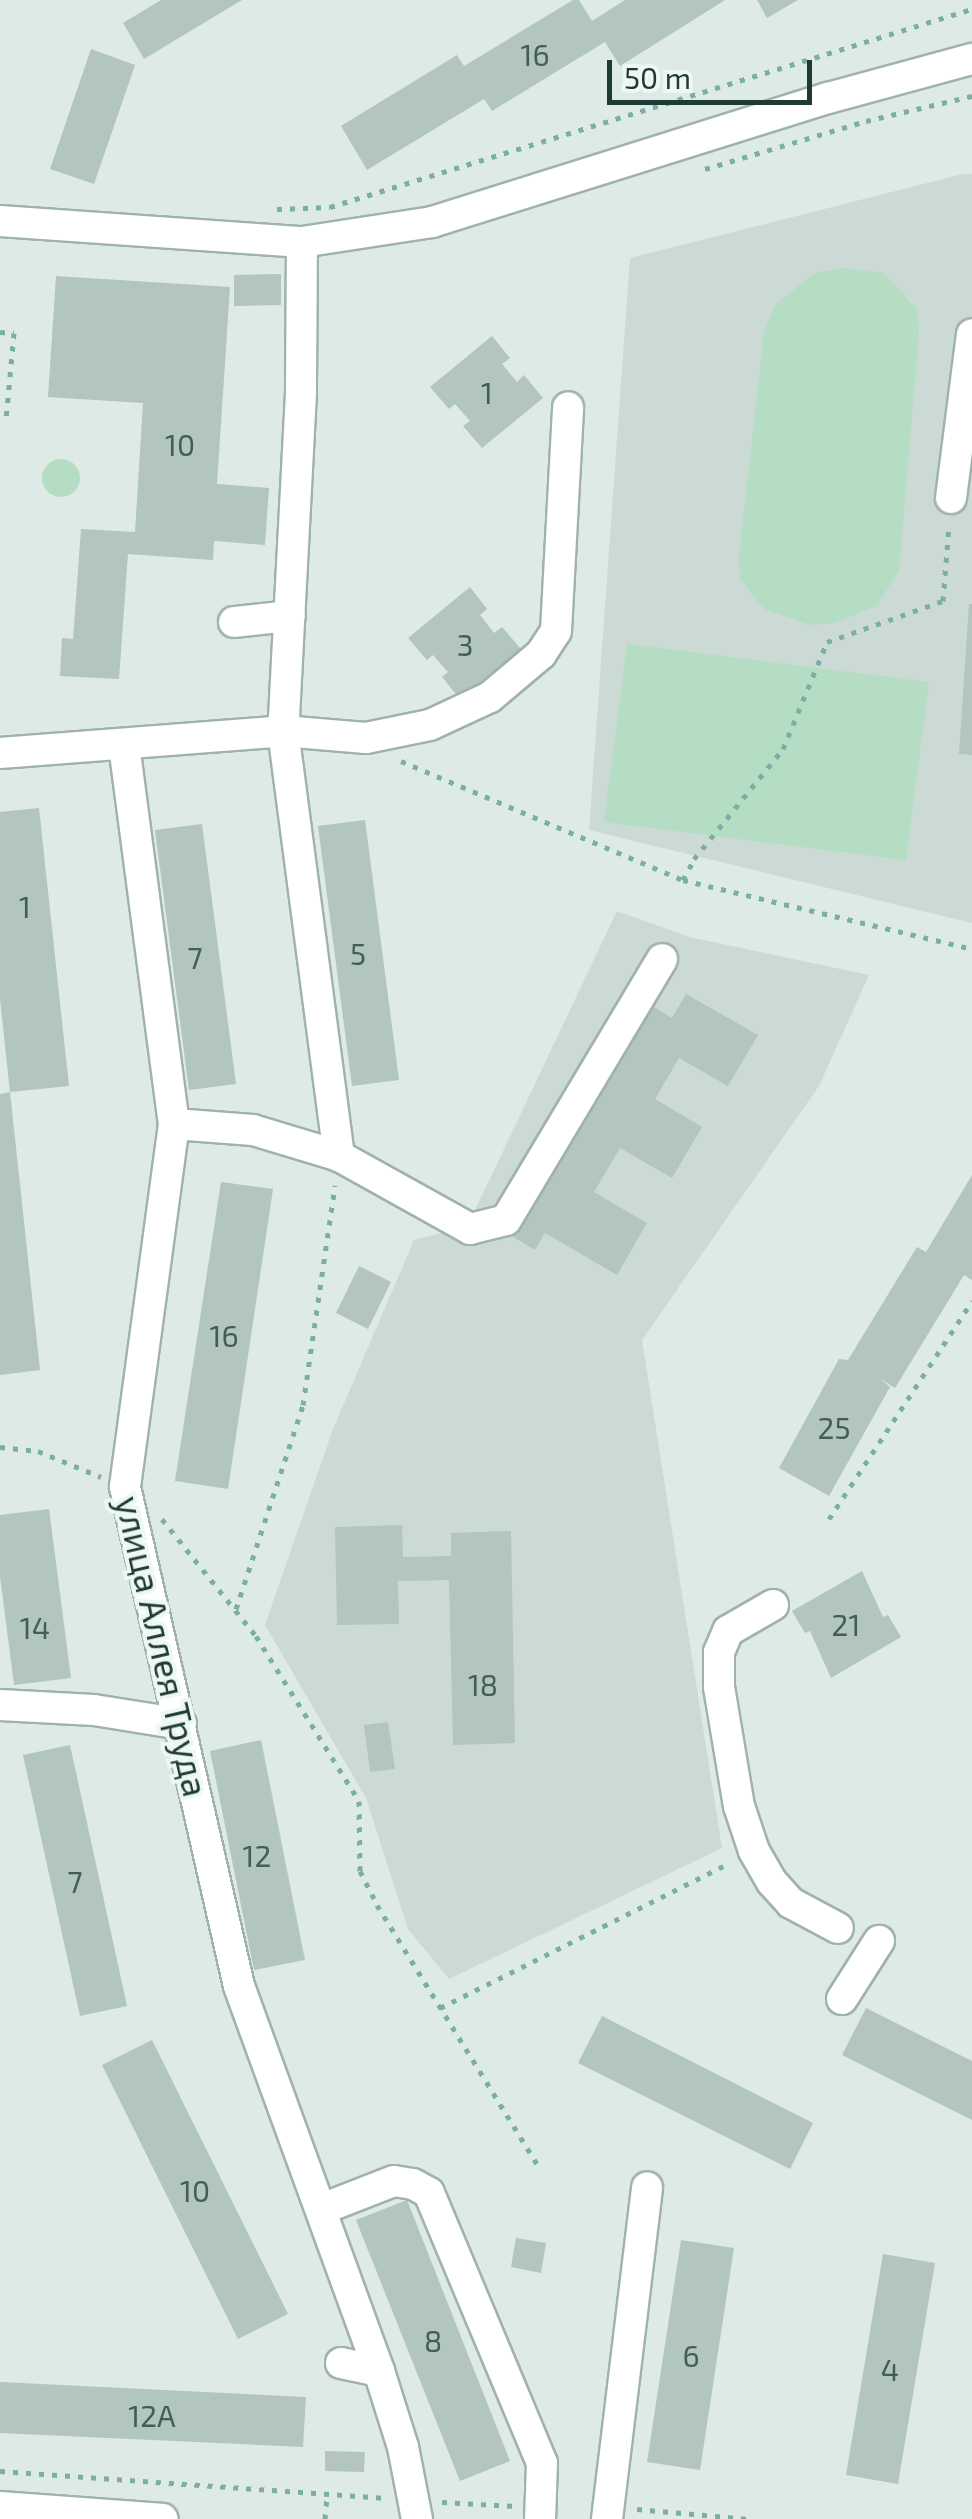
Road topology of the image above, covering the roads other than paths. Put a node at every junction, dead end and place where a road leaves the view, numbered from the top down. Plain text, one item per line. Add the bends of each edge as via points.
1 (972, 59) edge
2 (0, 221) edge
3 (302, 242) junction
4 (972, 334) edge
5 (568, 408) dead end
6 (951, 498) road end
7 (290, 616) junction
8 (234, 622) dead end
9 (283, 732) junction
10 (124, 745) junction
11 (0, 754) edge
12 (662, 959) dead end
13 (174, 1124) junction
14 (339, 1156) junction
15 (773, 1605) dead end
16 (0, 1704) edge
17 (181, 1724) junction
18 (838, 1928) dead end
19 (879, 1941) dead end
20 (842, 1998) dead end
21 (647, 2187) dead end
22 (322, 2210) junction
23 (341, 2363) dead end
24 (378, 2371) junction
25 (0, 2507) edge
26 (416, 2510) edge
27 (540, 2513) edge
28 (608, 2514) edge
29 (162, 2519) edge

1 - 3 street via 432,222
2 - 3 street
3 - 7 street
4 - 6 street
5 - 9 street via 556,631 541,654 490,697 430,725 366,738
7 - 8 street
7 - 9 street
9 - 10 street
9 - 14 street
10 - 11 street
10 - 13 street, улица Аллея Труда
12 - 14 street via 506,1220 470,1229
13 - 14 street via 253,1130
13 - 17 street, улица Аллея Труда via 125,1487
15 - 18 street via 728,1631 719,1652 739,1806 754,1851 791,1904
16 - 17 street
17 - 22 street, улица Аллея Труда via 238,1986
19 - 20 street
21 - 28 street
22 - 24 street, улица Аллея Труда
22 - 27 street via 394,2181 429,2193 542,2463
23 - 24 street
24 - 26 street, улица Аллея Труда
25 - 29 street

